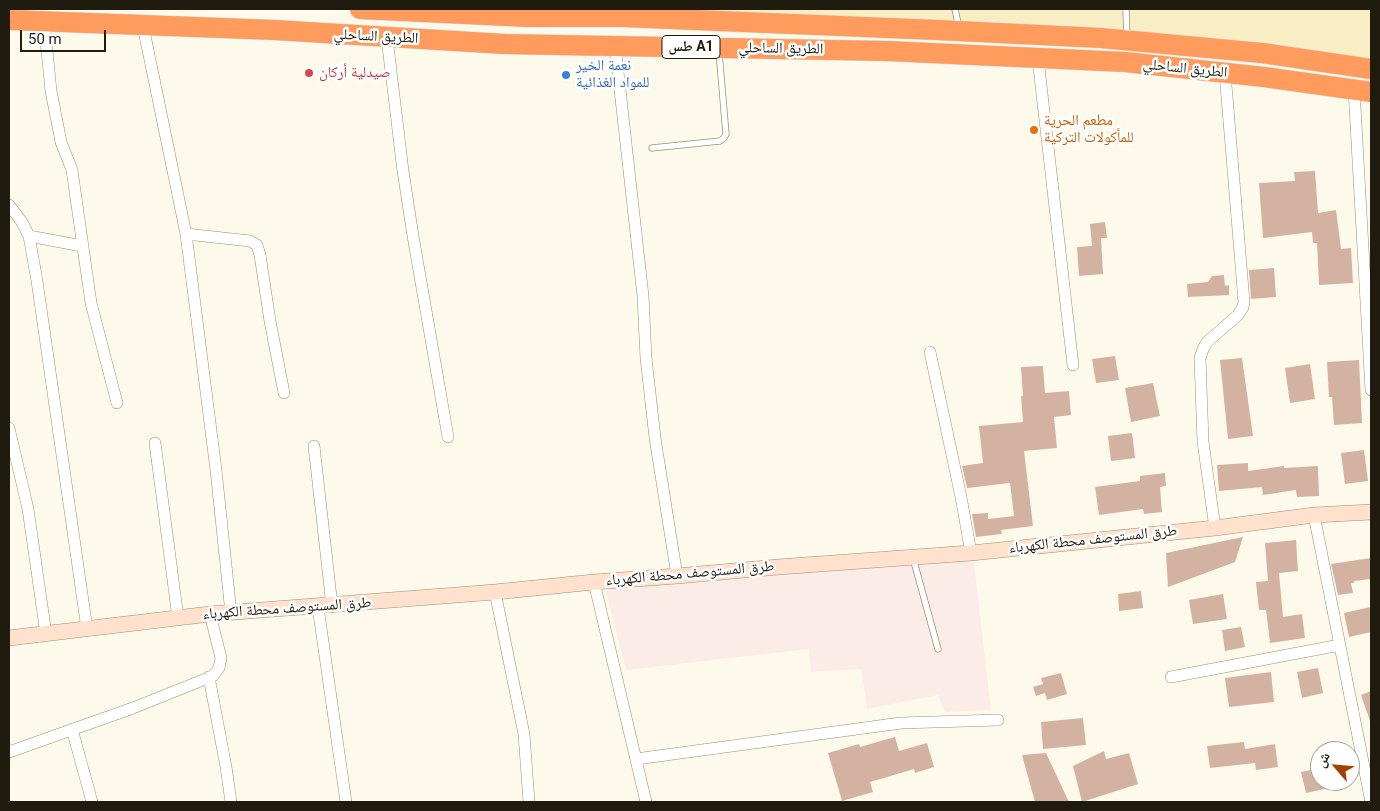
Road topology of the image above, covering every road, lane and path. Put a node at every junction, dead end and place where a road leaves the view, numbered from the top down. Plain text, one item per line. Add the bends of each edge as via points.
1 (360, 9) edge
2 (601, 9) edge
3 (955, 9) edge
4 (1126, 9) edge
5 (430, 11) edge
6 (505, 12) edge
7 (528, 13) edge
8 (623, 18) junction
9 (9, 20) edge
10 (44, 21) junction
11 (143, 26) junction
12 (959, 31) junction
13 (387, 38) junction
14 (1127, 40) junction
15 (504, 44) junction
16 (527, 44) junction
17 (615, 45) junction
18 (718, 47) junction
19 (1038, 58) junction
20 (1371, 69) edge
21 (1225, 73) junction
22 (1362, 90) edge
23 (652, 148) dead end
24 (9, 205) edge
25 (186, 234) junction
26 (29, 236) junction
27 (82, 246) junction
28 (930, 352) dead end
29 (1073, 365) dead end
30 (1371, 390) edge
31 (284, 393) dead end
32 (117, 403) dead end
33 (9, 428) edge
34 (448, 437) dead end
35 (155, 443) dead end
36 (314, 446) dead end
37 (1371, 512) edge
38 (1314, 515) junction
39 (1215, 528) junction
40 (971, 553) junction
41 (912, 556) junction
42 (677, 576) junction
43 (594, 582) junction
44 (495, 592) junction
45 (325, 606) junction
46 (231, 613) junction
47 (210, 614) junction
48 (178, 618) junction
49 (87, 629) junction
50 (46, 634) junction
51 (9, 638) edge
52 (1340, 645) junction
53 (938, 649) dead end
54 (209, 677) junction
55 (1171, 677) dead end
56 (998, 720) dead end
57 (72, 729) junction
58 (9, 752) edge
59 (636, 759) junction
60 (92, 802) edge
61 (230, 802) edge
62 (346, 802) edge
63 (529, 802) edge
64 (646, 802) edge
65 (1371, 802) edge

1 - 5 highway, الطريق الساحلي / طس A1
2 - 8 highway
3 - 12 lane
4 - 14 lane
5 - 6 highway, الطريق الساحلي / طس A1
6 - 7 highway, الطريق الساحلي / طس A1
6 - 15 highway
7 - 8 highway, الطريق الساحلي / طس A1
7 - 16 highway
8 - 12 highway, الطريق الساحلي / طس A1
9 - 10 highway, الطريق الساحلي / طس A1
10 - 11 highway, الطريق الساحلي / طس A1
10 - 27 street via 51,90 61,142 72,170
11 - 13 highway, الطريق الساحلي / طس A1
11 - 25 street
12 - 14 highway, الطريق الساحلي / طس A1
13 - 15 highway, الطريق الساحلي / طس A1
13 - 34 street via 409,208
14 - 20 highway, الطريق الساحلي / طس A1 via 1262,53
15 - 16 highway, الطريق الساحلي / طس A1
16 - 17 highway, الطريق الساحلي / طس A1
17 - 18 highway, الطريق الساحلي / طس A1
17 - 42 street via 653,418
18 - 19 highway, الطريق الساحلي / طس A1
18 - 23 lane via 724,138
19 - 21 highway, الطريق الساحلي / طس A1 via 1125,62
19 - 29 street
21 - 22 highway, الطريق الساحلي / طس A1
21 - 39 street via 1244,302 1238,315 1207,342 1200,358 1203,442
22 - 30 street
24 - 26 street
25 - 31 street via 250,241 256,245
25 - 46 street
26 - 27 street
26 - 49 street
27 - 32 street via 91,303
28 - 40 street
33 - 50 street via 28,509
35 - 48 street
36 - 45 street
37 - 38 street, طرق المستوصف محطة الكهرباء
38 - 39 street, طرق المستوصف محطة الكهرباء
38 - 52 street
39 - 40 street, طرق المستوصف محطة الكهرباء
40 - 41 street, طرق المستوصف محطة الكهرباء
41 - 42 street, طرق المستوصف محطة الكهرباء
41 - 53 lane
42 - 43 street, طرق المستوصف محطة الكهرباء
43 - 44 street, طرق المستوصف محطة الكهرباء
43 - 59 street
44 - 45 street, طرق المستوصف محطة الكهرباء
44 - 63 street via 524,734
45 - 46 street, طرق المستوصف محطة الكهرباء
45 - 62 street
46 - 47 street, طرق المستوصف محطة الكهرباء
47 - 48 street, طرق المستوصف محطة الكهرباء
47 - 54 street via 221,658 219,668
48 - 49 street, طرق المستوصف محطة الكهرباء
49 - 50 street, طرق المستوصف محطة الكهرباء
50 - 51 street, طرق المستوصف محطة الكهرباء
52 - 55 street
52 - 65 street
54 - 57 street
54 - 61 street
56 - 59 street via 901,723
57 - 58 street
57 - 60 street
59 - 64 street

